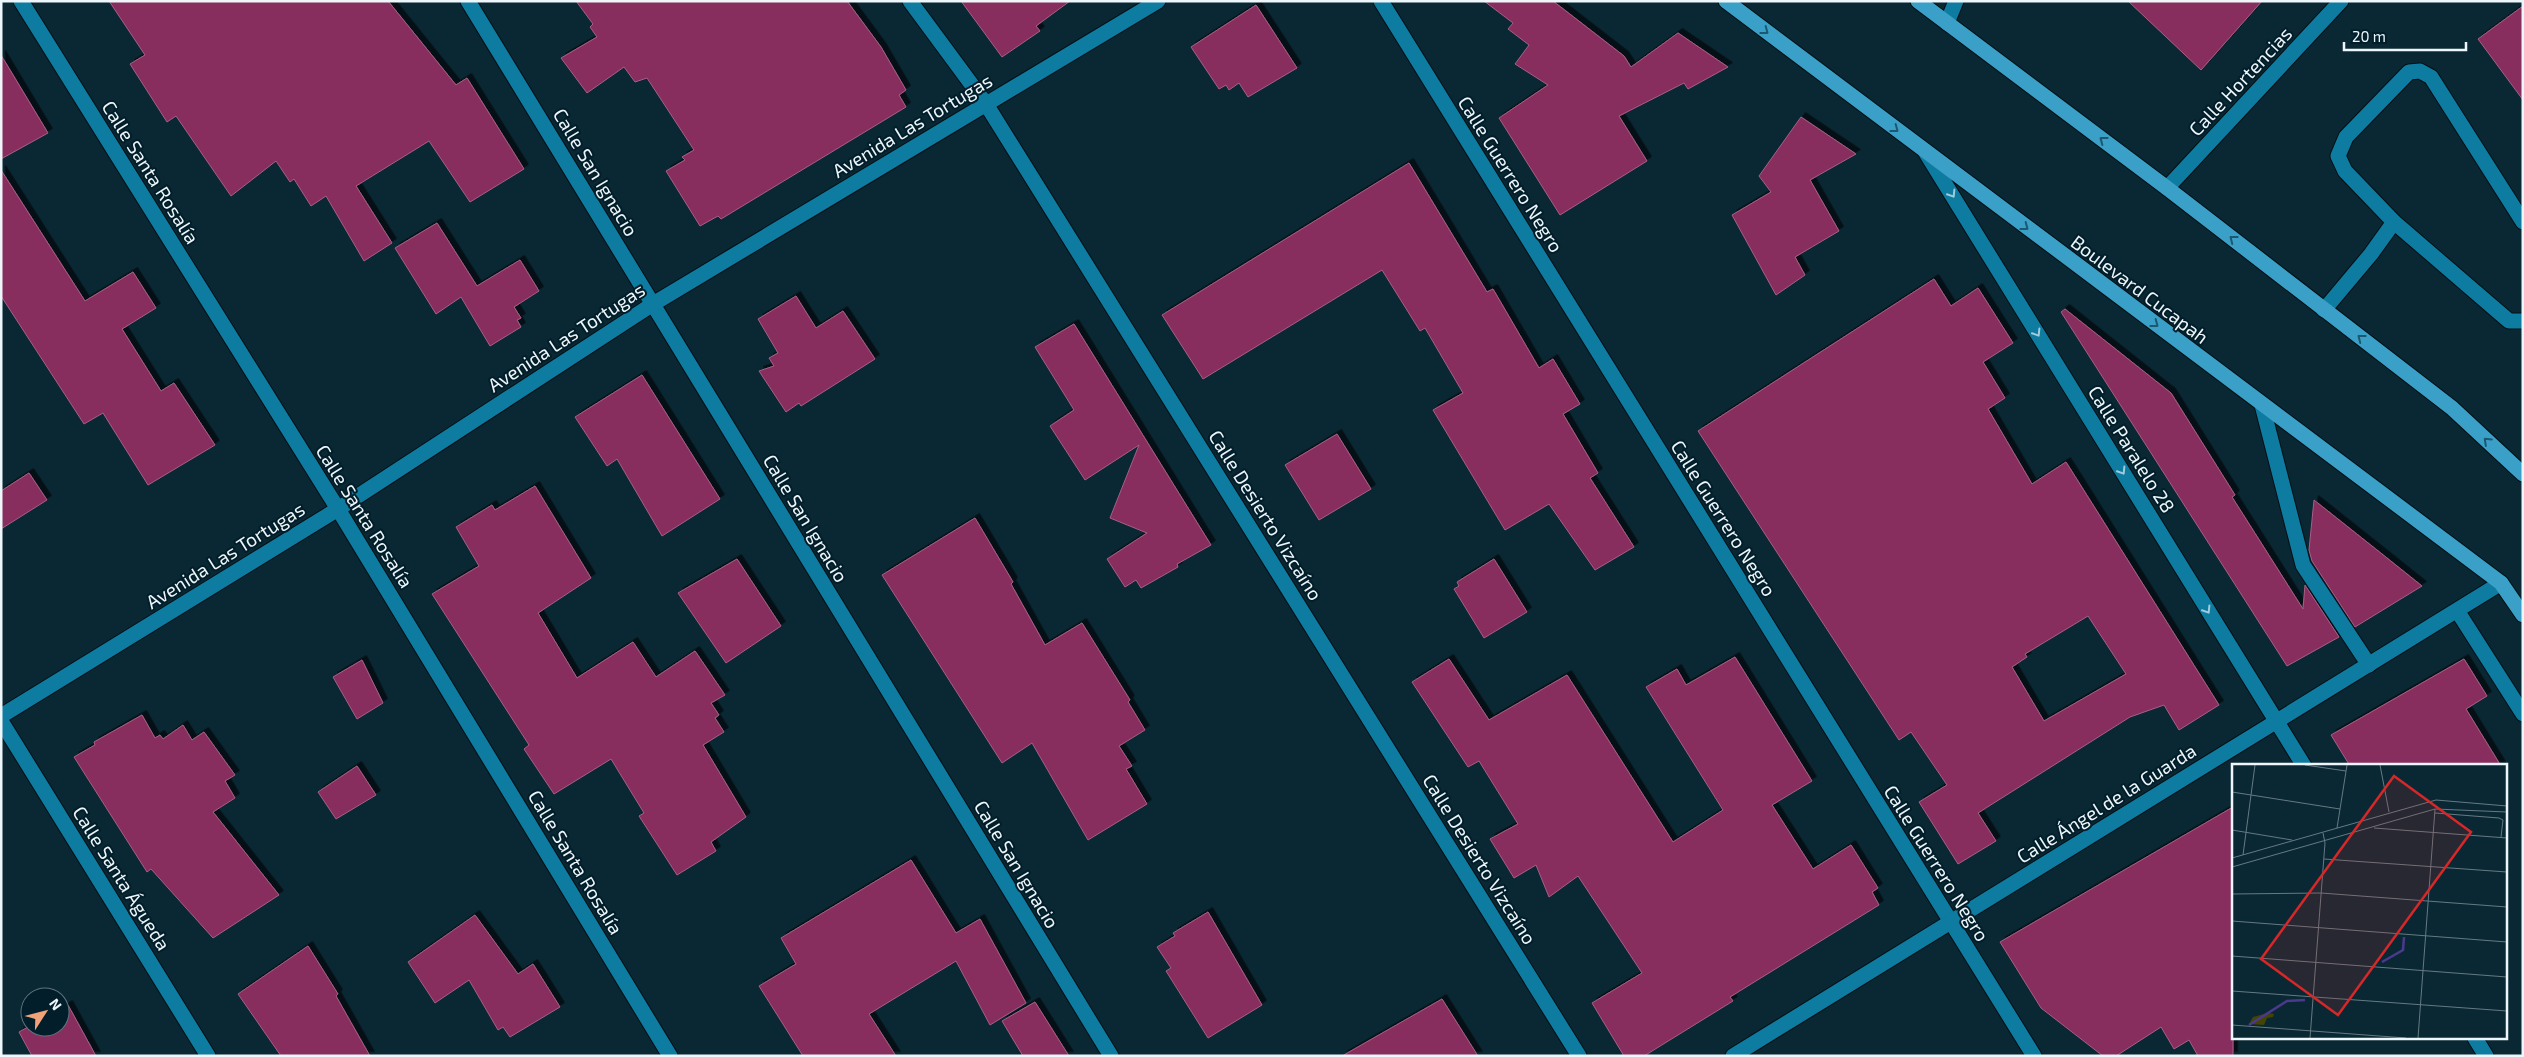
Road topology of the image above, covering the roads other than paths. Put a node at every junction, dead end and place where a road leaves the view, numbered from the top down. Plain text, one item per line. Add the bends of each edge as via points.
1 (21, 1) edge
2 (468, 1) edge
3 (910, 1) edge
4 (1158, 1) edge
5 (1381, 1) edge
6 (1726, 1) edge
7 (1918, 1) edge
8 (1956, 1) edge
9 (2341, 1) edge
10 (1947, 23) junction
11 (986, 104) junction
12 (1926, 153) junction
13 (2167, 188) junction
14 (2394, 222) junction
15 (2523, 222) edge
16 (653, 304) junction
17 (2324, 310) junction
18 (2523, 321) edge
19 (2262, 405) junction
20 (2523, 474) edge
21 (338, 509) junction
22 (2501, 583) junction
23 (2458, 612) junction
24 (2523, 615) edge
25 (2369, 665) junction
26 (2523, 714) edge
27 (1, 716) edge
28 (1, 721) edge
29 (2276, 721) junction
30 (2303, 764) edge
31 (1950, 923) junction
32 (2476, 1040) edge
33 (208, 1056) edge
34 (670, 1056) edge
35 (1111, 1056) edge
36 (1579, 1056) edge
37 (1732, 1056) edge
38 (2034, 1056) edge
39 (2486, 1056) edge

1 - 21 street, Calle Santa Rosalía
2 - 16 street, Calle San Ignacio
3 - 11 street, Calle Desierto Vizcaíno
4 - 11 street, Avenida Las Tortugas
5 - 31 street, Calle Guerrero Negro
6 -> 12 main road, Boulevard Cucapah
7 - 10 main road
8 - 10 street
9 - 13 street, Calle Hortencias
13 -> 10 main road
11 - 16 street, Avenida Las Tortugas
11 - 36 street, Calle Desierto Vizcaíno
12 -> 19 main road, Boulevard Cucapah
12 -> 29 street, Calle Paralelo 28
17 -> 13 main road
14 - 15 street via 2345,171 2338,156 2346,137 2409,72 2420,71 2431,77
14 - 17 street
14 - 18 street via 2509,321
16 - 21 street, Avenida Las Tortugas
16 - 35 street, Calle San Ignacio
20 -> 17 main road via 2452,408
19 - 22 main road, Boulevard Cucapah
19 - 25 street via 2303,565
21 - 27 street, Avenida Las Tortugas
21 - 34 street, Calle Santa Rosalía
22 - 23 street, Calle Ángel de la Guarda
22 - 24 main road, Boulevard Cucapah
23 - 25 street, Calle Ángel de la Guarda
23 - 26 street
25 - 29 street, Calle Ángel de la Guarda
28 - 33 street, Calle Santa Águeda
29 - 30 street, Calle Paralelo 28
29 - 31 street, Calle Ángel de la Guarda
31 - 37 street, Calle Ángel de la Guarda
31 - 38 street, Calle Guerrero Negro
32 - 39 street

